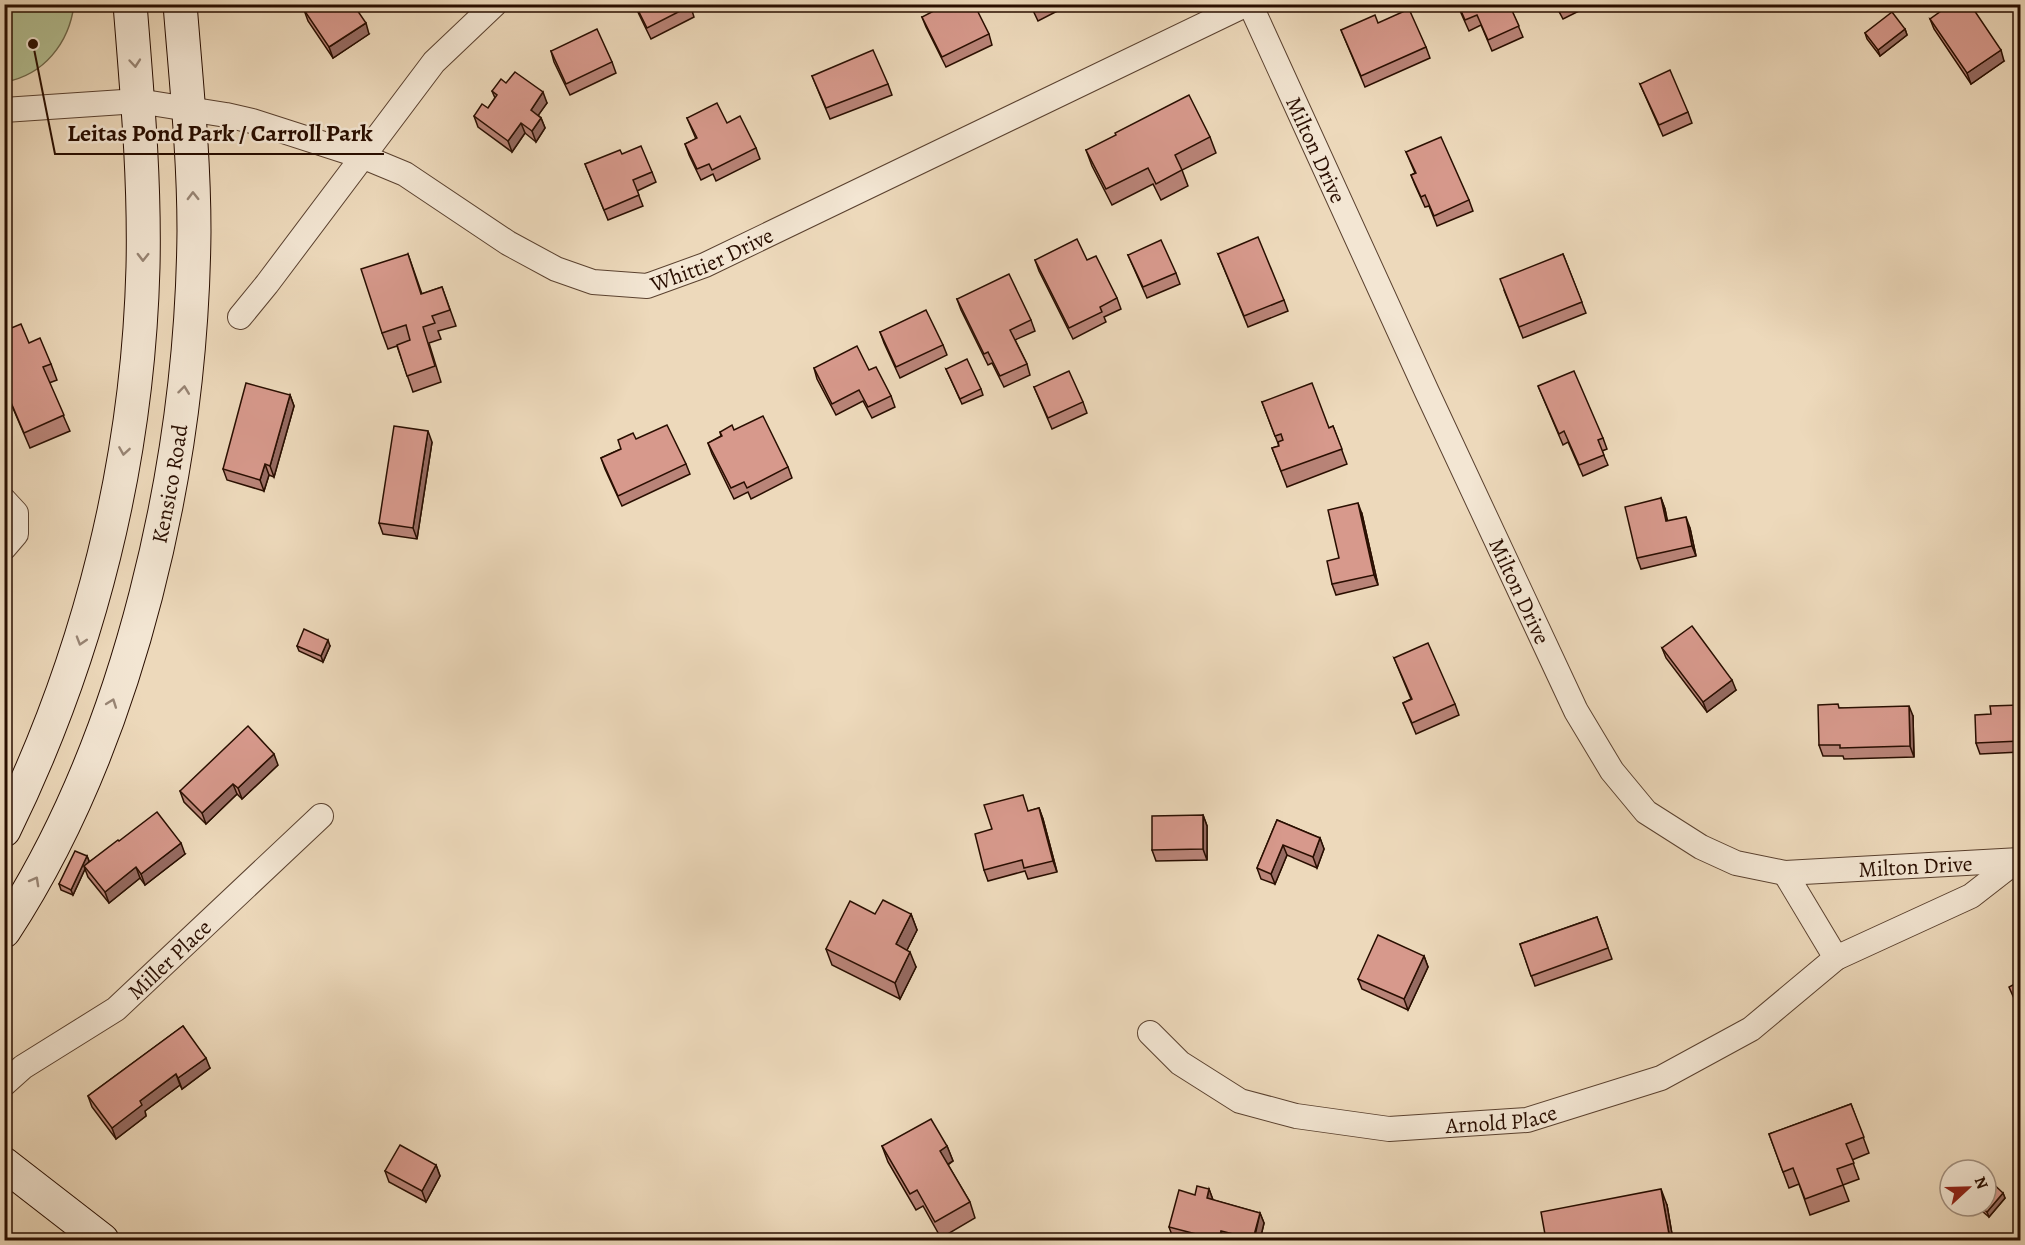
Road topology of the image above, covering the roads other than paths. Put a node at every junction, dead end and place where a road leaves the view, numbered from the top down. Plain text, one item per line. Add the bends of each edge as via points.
1 (130, 4) edge
2 (180, 4) edge
3 (495, 4) edge
4 (1249, 4) edge
5 (164, 105) junction
6 (4, 110) edge
7 (364, 157) junction
8 (240, 317) dead end
9 (4, 500) edge
10 (10, 541) edge
11 (321, 816) dead end
12 (4, 830) edge
13 (2018, 860) edge
14 (1785, 873) junction
15 (4, 932) edge
16 (1836, 958) junction
17 (1150, 1033) dead end
18 (4, 1084) edge
19 (4, 1164) edge
20 (102, 1240) edge

1 -> 5 street, Kensico Road
2 - 5 street, Kensico Road
3 - 7 street via 434,62
4 - 7 street, Whittier Drive via 705,265 647,286 593,282 556,269 508,243 405,174
4 - 14 street, Milton Drive via 1576,711 1612,771 1646,812 1701,847 1736,863
5 - 6 street, Whittier Drive
5 - 7 street, Whittier Drive via 252,122
5 -> 12 street, Kensico Road via 143,198 136,372 121,470 96,586 70,675 37,761
15 -> 5 street, Kensico Road via 51,851 92,759 126,661 154,561 174,458 188,358 194,231
7 - 8 street
9 - 10 street via 16,513
11 - 18 street, Miller Place via 116,1009 23,1067
13 - 14 street, Milton Drive
13 - 16 street, Arnold Place via 1971,896
14 - 16 street
16 - 17 street, Arnold Place via 1751,1029 1661,1078 1527,1120 1389,1129 1296,1116 1240,1101 1180,1064
19 - 20 street

